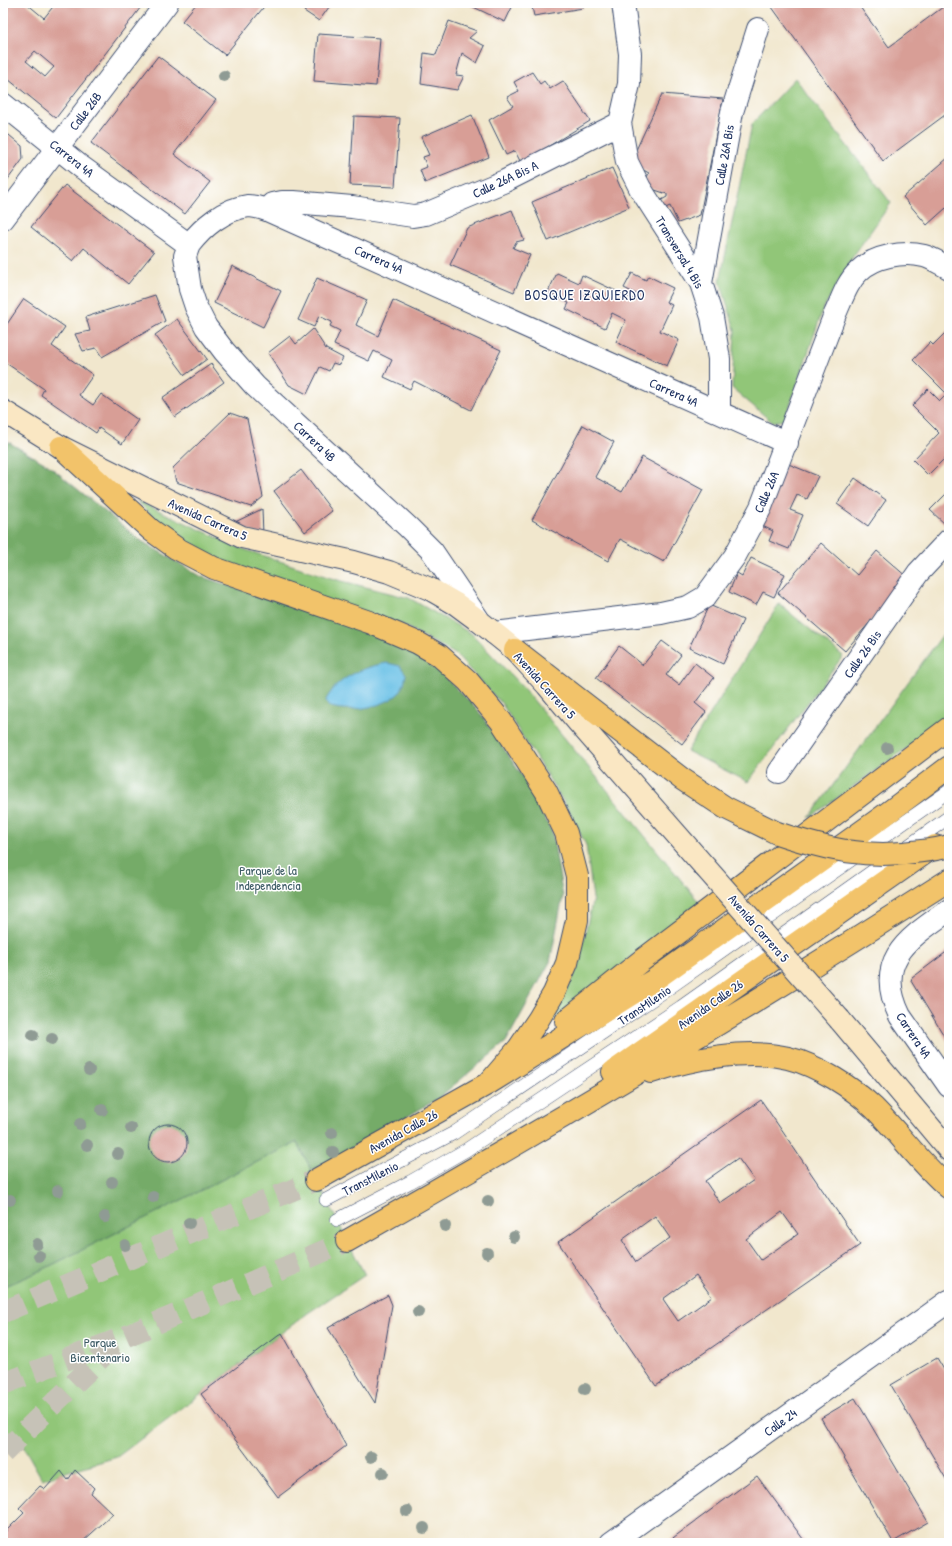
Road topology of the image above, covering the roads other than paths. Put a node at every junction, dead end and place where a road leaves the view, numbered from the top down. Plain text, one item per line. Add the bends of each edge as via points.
1 (167, 3) edge
2 (623, 3) edge
3 (758, 29) dead end
4 (3, 104) edge
5 (620, 123) junction
6 (58, 147) junction
7 (267, 210) junction
8 (3, 219) edge
9 (189, 245) junction
10 (949, 268) edge
11 (701, 283) junction
12 (3, 411) edge
13 (718, 412) junction
14 (787, 443) junction
15 (61, 447) junction
16 (949, 540) edge
17 (487, 627) junction
18 (515, 650) junction
19 (949, 728) edge
20 (949, 767) edge
21 (779, 772) dead end
22 (949, 791) edge
23 (949, 817) edge
24 (949, 836) edge
25 (949, 846) edge
26 (949, 880) edge
27 (949, 910) edge
28 (623, 1081) junction
29 (489, 1083) junction
30 (949, 1086) edge
31 (949, 1150) edge
32 (471, 1171) junction
33 (316, 1180) tunnel mouth
34 (949, 1188) edge
35 (326, 1200) dead end
36 (337, 1220) dead end
37 (347, 1241) tunnel mouth
38 (949, 1301) edge
39 (610, 1543) edge

1 - 6 street, Calle 26B
2 - 5 street via 630,54 629,84
3 - 11 street, Calle 26A Bis via 732,112
4 - 6 street, Carrera 4A
5 - 7 street, Calle 26A Bis A via 505,181 426,214 413,216 294,202 272,204
5 - 11 street, Transversal 4 Bis via 627,162 640,188
6 - 8 street, Calle 26B
6 - 9 street, Carrera 4A via 80,166
7 - 9 street, Carrera 4A via 250,206 237,208 217,218 199,232
7 - 13 street, Carrera 4A
9 - 17 street, Carrera 4B via 185,256 190,289 206,327 224,351 255,386 432,551
10 - 14 street, Calle 26A via 924,256 907,254 893,255 871,262 859,271 846,288 835,314
11 - 13 street, Transversal 4 Bis via 712,317 719,359
12 - 15 main road, Avenida Carrera 5
13 - 14 street, Carrera 4A
14 - 17 street, Calle 26A via 758,513 734,556 705,597 688,607 661,613
15 - 17 main road, Avenida Carrera 5 via 242,537 354,562 389,572 430,589
15 - 29 main road via 151,530 176,548 214,568 369,622 418,643 440,656 468,681 501,721 546,791 566,833 577,876 577,920 567,963 554,993 519,1048
16 - 21 street, Calle 26 Bis via 918,573
17 - 18 main road, Avenida Carrera 5
18 - 25 main road, bridge via 682,779 726,808 777,833 835,850 867,854 916,852
18 - 31 main road, Avenida Carrera 5, bridge via 840,1020
19 - 29 main road, Avenida Calle 26 via 641,961
20 - 29 main road, Avenida Calle 26 via 654,980
22 - 35 lane, TransMilenio via 666,990 454,1134
23 - 36 lane, TransMilenio via 681,1008 466,1150
24 - 32 main road, Avenida Calle 26
26 - 28 main road, Avenida Calle 26
27 - 30 street, Carrera 4A via 903,945 891,977 891,992 900,1016
28 - 32 main road, Avenida Calle 26
28 - 34 main road via 710,1058 741,1055 788,1058 830,1076 874,1108
29 - 33 main road, Avenida Calle 26
32 - 37 main road, Avenida Calle 26
38 - 39 street, Calle 24

